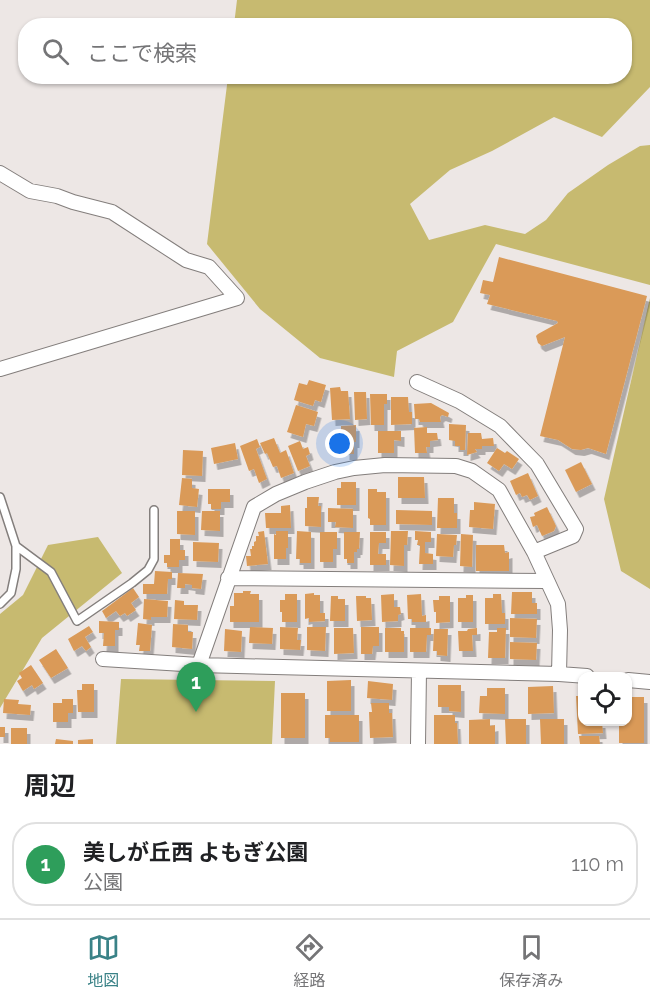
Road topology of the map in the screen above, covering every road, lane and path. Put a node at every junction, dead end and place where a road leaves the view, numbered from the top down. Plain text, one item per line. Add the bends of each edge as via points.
1 (0, 173) edge
2 (0, 369) edge
3 (417, 382) dead end
4 (0, 497) edge
5 (154, 510) dead end
6 (16, 546) junction
7 (534, 552) junction
8 (228, 578) junction
9 (547, 581) junction
10 (0, 604) edge
11 (103, 659) dead end
12 (199, 665) junction
13 (419, 671) junction
14 (559, 674) junction
15 (578, 675) edge
16 (632, 680) edge
17 (650, 682) edge
18 (418, 744) edge

1 - 2 street via 30,191 112,212 186,260 209,267 237,298
3 - 7 street via 500,426 537,464 576,529 573,536
4 - 6 lane
5 - 6 lane via 154,559 147,570 77,621 51,572
6 - 10 lane via 11,593
7 - 8 street via 500,490 472,471 456,466 385,465 335,472 276,494 254,507
7 - 9 street
8 - 9 street
8 - 12 street
9 - 14 street via 558,604
11 - 12 street
12 - 13 street
13 - 14 street
13 - 18 street
14 - 15 street
16 - 17 street

